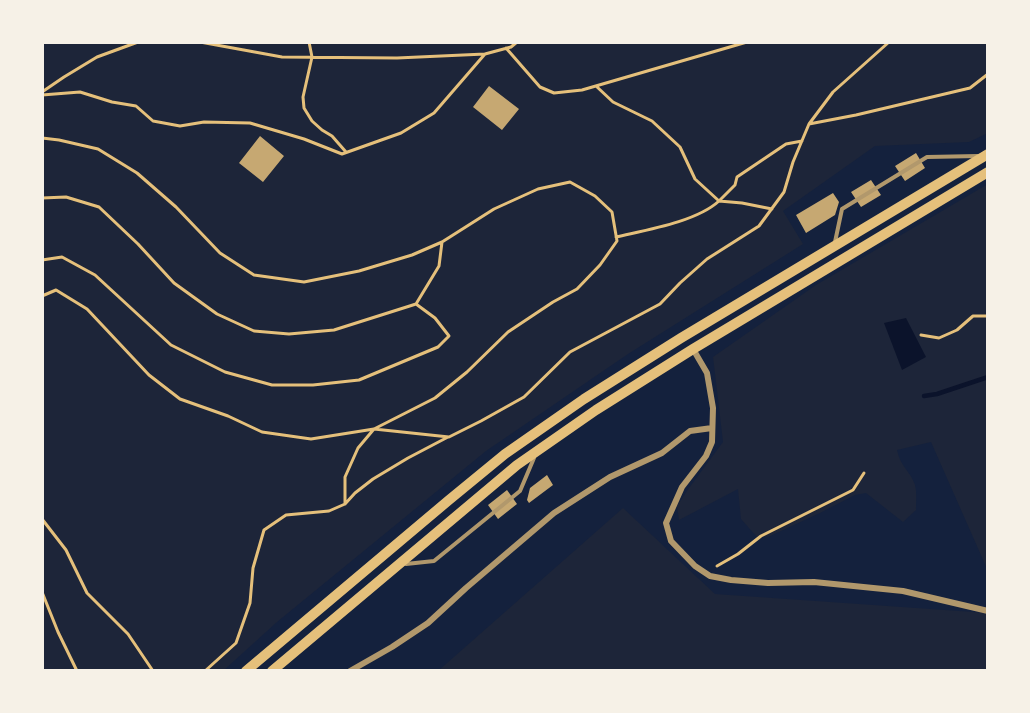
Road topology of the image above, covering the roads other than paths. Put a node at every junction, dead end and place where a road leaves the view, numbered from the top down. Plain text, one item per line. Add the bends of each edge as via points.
1 (987, 155) edge
2 (988, 172) edge
3 (834, 246) junction
4 (693, 349) junction
5 (712, 428) junction
6 (536, 452) junction
7 (399, 564) junction
8 (988, 611) edge
9 (246, 671) edge
10 (272, 671) edge
11 (350, 671) edge

1 - 3 main road
1 - 3 lane via 927,158 843,209
2 - 4 main road
3 - 9 main road via 584,399 505,454
4 - 5 street via 706,373 713,408
4 - 6 main road
5 - 8 street via 706,456 682,487 666,523 671,541 710,576 903,591
5 - 11 street via 690,431 662,453 610,477 554,513 428,623
6 - 7 main road
6 - 7 lane via 520,491 434,561
7 - 10 main road

